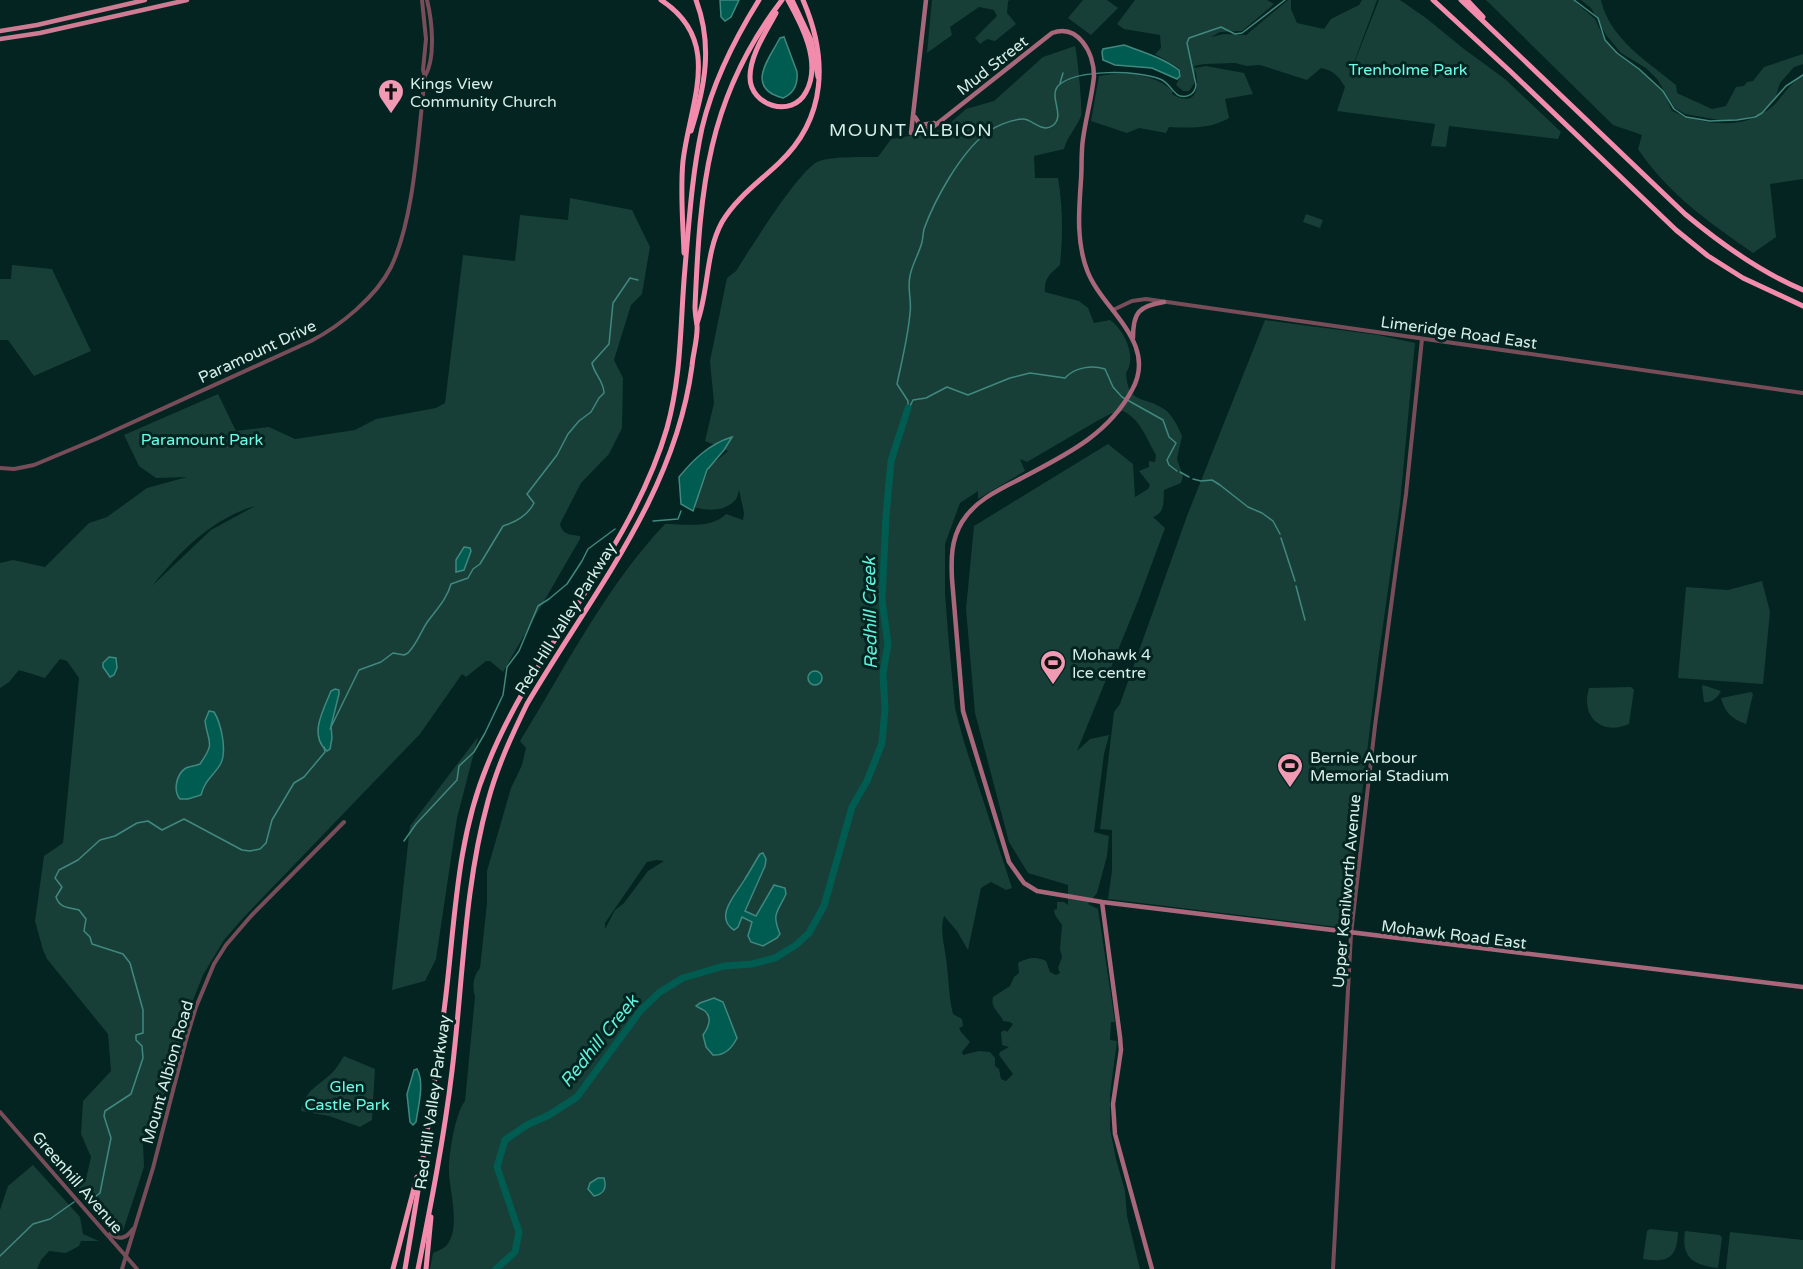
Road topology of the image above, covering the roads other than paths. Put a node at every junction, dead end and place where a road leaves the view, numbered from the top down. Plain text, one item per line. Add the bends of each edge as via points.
1 (145, 0) edge
2 (187, 0) edge
3 (422, 0) edge
4 (427, 0) edge
5 (661, 0) edge
6 (696, 0) edge
7 (759, 0) edge
8 (782, 0) edge
9 (803, 0) edge
10 (926, 0) edge
11 (1433, 0) edge
12 (1461, 0) edge
13 (1467, 0) edge
14 (792, 3) edge
15 (0, 30) edge
16 (1492, 30) junction
17 (0, 39) edge
18 (425, 76) junction
19 (819, 78) junction
20 (914, 114) junction
21 (942, 120) junction
22 (686, 147) junction
23 (685, 269) junction
24 (1803, 290) edge
25 (1164, 302) junction
26 (1803, 306) edge
27 (1113, 310) junction
28 (697, 323) junction
29 (1422, 339) junction
30 (1133, 341) junction
31 (1803, 393) edge
32 (0, 468) edge
33 (344, 822) dead end
34 (1102, 902) junction
35 (1351, 933) junction
36 (1803, 987) edge
37 (0, 1112) edge
38 (425, 1153) junction
39 (431, 1206) junction
40 (135, 1226) junction
41 (106, 1232) junction
42 (126, 1256) junction
43 (122, 1269) edge
44 (137, 1269) edge
45 (393, 1269) edge
46 (405, 1269) edge
47 (418, 1269) edge
48 (426, 1269) edge
49 (1152, 1269) edge
50 (1333, 1269) edge

1 - 15 main road
2 - 17 main road
3 - 18 street
4 - 18 street via 431,44
5 - 22 highway via 686,24 697,50 699,75
6 - 22 highway via 705,31 705,83
7 - 23 highway, Red Hill Valley Parkway via 728,53 703,128
8 - 14 highway via 750,75 757,97 779,107 799,101 811,80 809,51
8 - 28 highway, Red Hill Valley Parkway via 741,65 708,158 699,235
9 - 19 highway via 816,37
10 - 20 main road
11 - 26 highway via 1676,230 1743,278
12 - 16 highway
13 - 16 highway
14 - 19 highway via 811,40
16 - 24 highway via 1711,236 1754,265
18 - 32 street, Paramount Drive via 402,237 388,271 350,316 311,341 96,439 34,465
19 - 28 highway via 816,102 802,136 722,222
20 - 21 main road via 922,126
20 - 21 main road, Mud Street via 912,133
21 - 27 main road, Mud Street via 1052,33 1073,33 1086,46 1092,61 1093,83 1083,140 1080,246 1089,277
22 - 23 highway via 682,205
23 - 38 highway, Red Hill Valley Parkway via 678,376 667,429 652,470 508,719 478,790 461,860
25 - 27 street, Limeridge Road East via 1138,299
25 - 29 street, Limeridge Road East
25 - 30 main road via 1137,313
27 - 30 main road
28 - 39 highway, Red Hill Valley Parkway via 680,422 652,498 528,704 488,800 474,874 452,1074
29 - 31 street, Limeridge Road East
29 - 35 street, Upper Kenilworth Avenue
30 - 34 main road, Mohawk Road East via 1138,361 1135,383 1118,412 1100,432 1077,448 978,504 963,521 952,549 963,711 1005,852 1013,870 1037,891
33 - 40 street, Mount Albion Road via 245,923 214,964 186,1040
34 - 35 main road, Mohawk Road East
34 - 49 main road via 1120,1037 1113,1104 1115,1134
35 - 36 main road, Mohawk Road East
35 - 50 street, Upper Kenilworth Avenue
37 - 41 street, Greenhill Avenue
38 - 45 highway
38 - 46 highway, Red Hill Valley Parkway
39 - 47 highway, Red Hill Valley Parkway
39 - 48 highway
40 - 41 street via 119,1239
40 - 42 street, Mount Albion Road
41 - 42 street, Greenhill Avenue
42 - 43 street, Mount Albion Road
42 - 44 street, Greenhill Avenue

